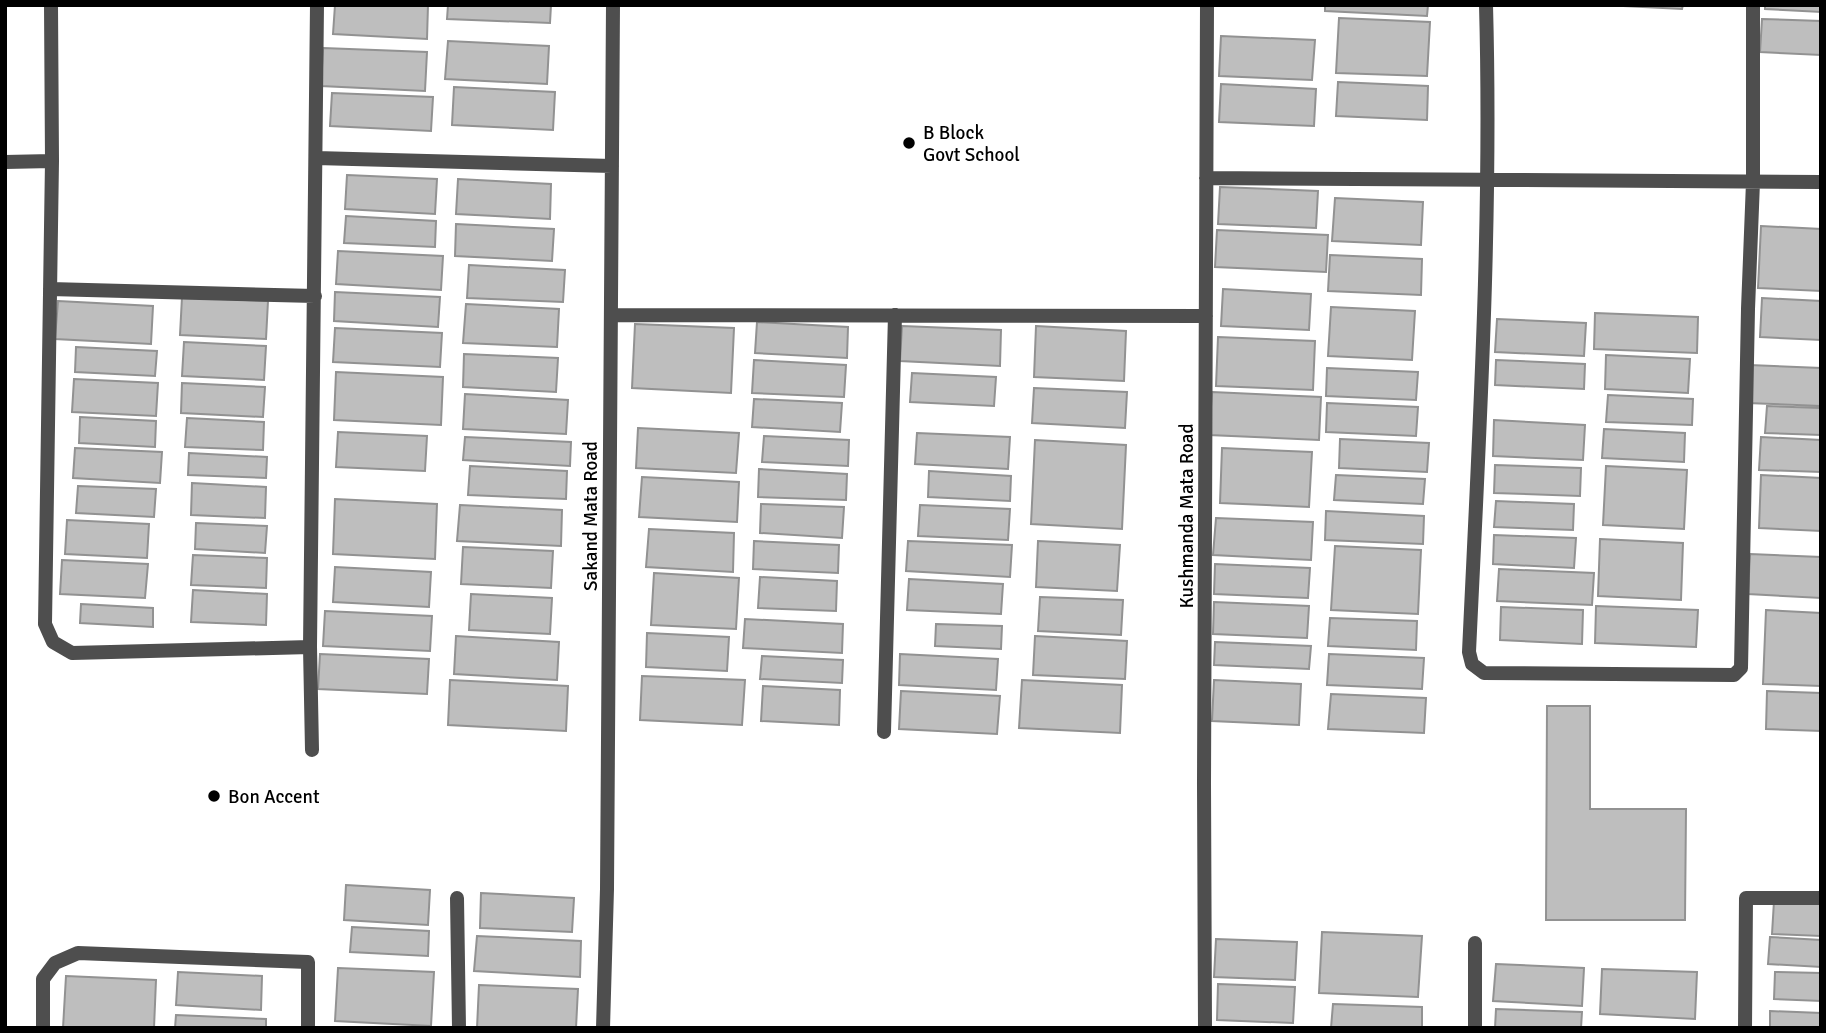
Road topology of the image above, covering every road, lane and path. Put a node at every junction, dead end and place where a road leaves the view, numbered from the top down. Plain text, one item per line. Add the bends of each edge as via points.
1 (51, 5) edge
2 (317, 5) edge
3 (613, 5) edge
4 (1207, 5) edge
5 (1486, 5) edge
6 (1753, 5) edge
7 (316, 158) junction
8 (52, 161) junction
9 (5, 162) edge
10 (612, 166) junction
11 (1206, 178) junction
12 (1487, 180) junction
13 (1753, 182) junction
14 (1821, 182) edge
15 (50, 289) junction
16 (315, 296) junction
17 (611, 314) junction
18 (895, 315) junction
19 (1206, 316) junction
20 (310, 647) junction
21 (884, 732) dead end
22 (312, 750) dead end
23 (457, 898) dead end
24 (1821, 898) edge
25 (1475, 943) dead end
26 (43, 1028) edge
27 (308, 1028) edge
28 (459, 1028) edge
29 (603, 1028) edge
30 (1205, 1028) edge
31 (1475, 1028) edge
32 (1745, 1028) edge

1 - 8 street
2 - 7 street
3 - 10 street, Sakand Mata Road
4 - 11 street, Kushmanda Mata Road
5 - 12 street
6 - 13 street
7 - 10 street
7 - 16 street
8 - 9 street
8 - 15 street
10 - 17 street, Sakand Mata Road
11 - 12 street
11 - 19 street, Kushmanda Mata Road
12 - 13 street
12 - 13 street via 1472,664 1484,673 1720,675 1734,675 1741,668
13 - 14 street
15 - 16 street
15 - 20 street via 45,624 53,642 72,653
16 - 20 street
17 - 18 street
17 - 29 street, Sakand Mata Road
18 - 19 street
18 - 21 street
19 - 30 street, Kushmanda Mata Road
20 - 22 street
23 - 28 street
24 - 32 street via 1745,898
25 - 31 street
26 - 27 street via 43,979 55,963 78,953 308,962

